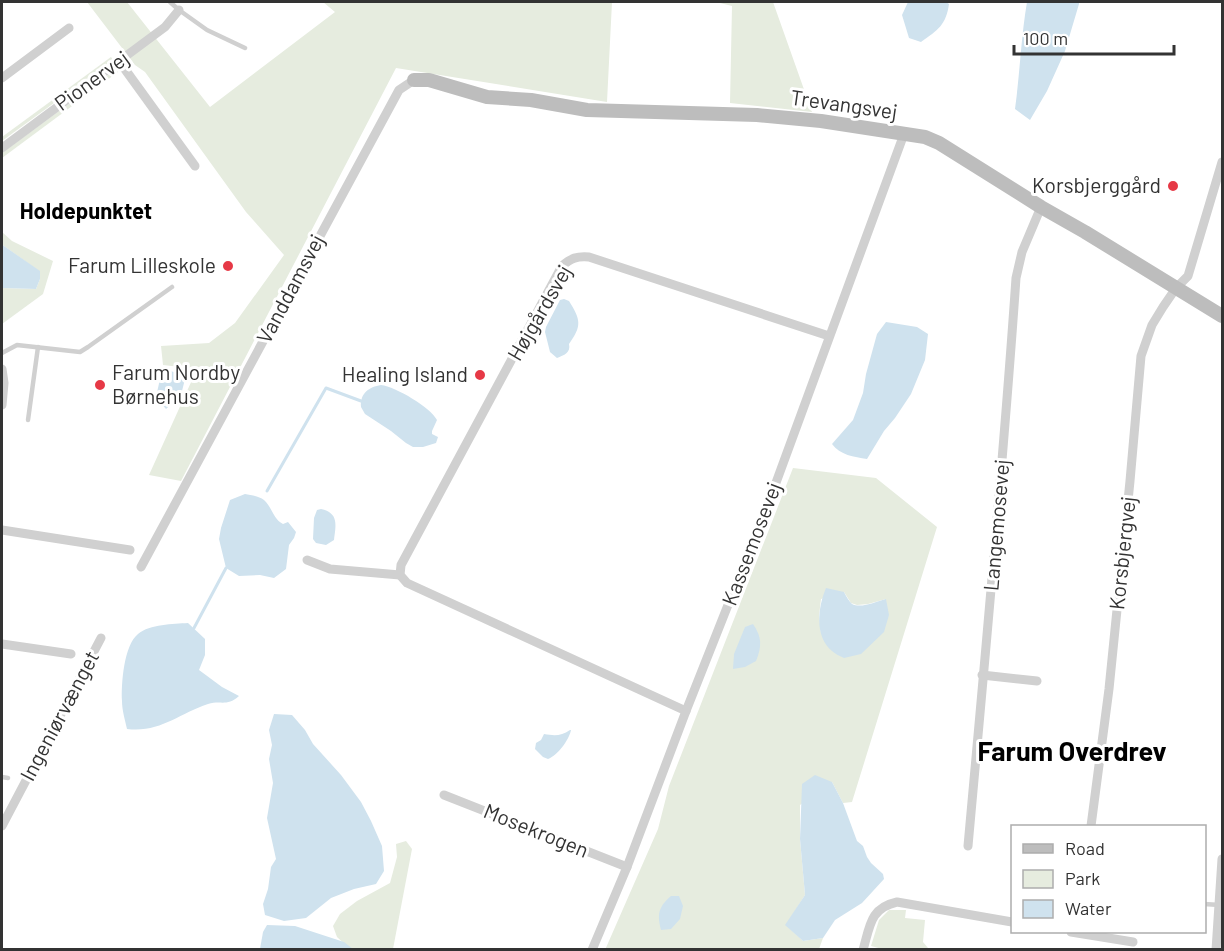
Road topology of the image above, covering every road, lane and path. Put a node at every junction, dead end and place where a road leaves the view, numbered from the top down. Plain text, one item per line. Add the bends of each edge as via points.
1 (170, 2) edge
2 (179, 10) junction
3 (69, 28) dead end
4 (245, 48) dead end
5 (119, 62) junction
6 (2, 78) edge
7 (414, 80) joint
8 (904, 134) junction
9 (2, 148) edge
10 (1222, 162) edge
11 (195, 166) dead end
12 (1041, 207) junction
13 (172, 287) dead end
14 (1176, 288) junction
15 (1222, 316) edge
16 (829, 336) junction
17 (38, 347) junction
18 (2, 353) edge
19 (2, 369) edge
20 (2, 405) edge
21 (28, 420) dead end
22 (2, 530) edge
23 (130, 550) dead end
24 (307, 560) dead end
25 (141, 567) dead end
26 (400, 575) junction
27 (101, 638) dead end
28 (2, 644) edge
29 (71, 654) dead end
30 (982, 675) junction
31 (1038, 681) dead end
32 (686, 711) junction
33 (444, 795) dead end
34 (1091, 825) edge
35 (2, 826) edge
36 (968, 846) dead end
37 (1222, 860) edge
38 (627, 867) junction
39 (1206, 904) edge
40 (1220, 905) junction
41 (1011, 922) edge
42 (1077, 933) edge
43 (1113, 939) junction
44 (1133, 942) dead end
45 (592, 950) edge
46 (863, 950) edge
47 (1112, 950) edge
48 (1216, 950) edge

1 - 2 lane
2 - 4 lane via 207,30
2 - 5 street, Pionervej via 165,27
3 - 6 street
5 - 9 street, Pionervej
5 - 11 street
7 - 8 street, Trevangsvej via 429,80 487,97 587,110 758,115
7 - 25 street, Vanddamsvej via 399,90
8 - 12 street, Trevangsvej via 939,143
8 - 16 street, Kassemosevej
10 - 14 street, Korsbjergvej via 1188,276
12 - 14 street, Trevangsvej
12 - 30 street, Langemosevej via 1016,278
13 - 17 lane via 80,352
14 - 15 street, Trevangsvej
14 - 34 street, Korsbjergvej via 1152,325 1141,356 1110,689
16 - 26 street, Højgårdsvej via 589,257 570,259 562,266 401,565
16 - 32 street, Kassemosevej
17 - 18 lane via 17,345
17 - 21 lane
19 - 20 street
22 - 23 street
24 - 26 street via 330,569
26 - 32 street via 407,583
27 - 35 street, Ingeniørvænget
28 - 29 street
30 - 31 street
30 - 36 street, Langemosevej
32 - 38 street, Kassemosevej
33 - 38 street, Mosekrogen
37 - 40 street
38 - 45 street, Kassemosevej
39 - 40 lane
40 - 48 street
41 - 46 street via 897,902 879,909
42 - 43 street
43 - 44 street
43 - 47 street

